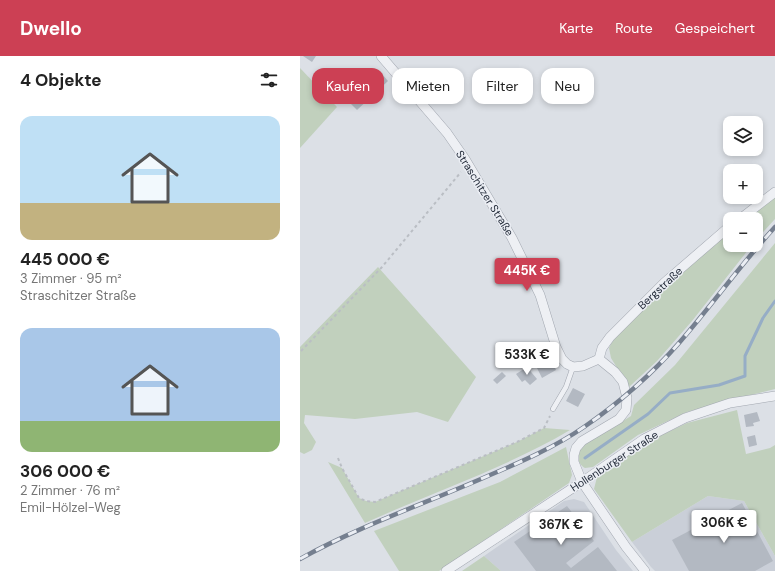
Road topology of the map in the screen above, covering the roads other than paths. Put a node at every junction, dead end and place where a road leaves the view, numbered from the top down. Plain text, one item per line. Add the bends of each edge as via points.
1 (381, 56) edge
2 (775, 192) edge
3 (749, 212) edge
4 (723, 232) edge
5 (600, 359) junction
6 (573, 367) junction
7 (775, 396) edge
8 (553, 409) road end
9 (582, 482) junction
10 (446, 571) edge
11 (645, 571) edge

1 - 6 street, Straschitzer Straße via 447,133 465,159 512,238 540,295 556,348 562,359
2 - 3 street
4 - 5 street, Bergstraße via 664,283 610,337 602,348
5 - 6 street
5 - 9 street via 623,382 627,404 619,419 582,441 576,448 574,462
6 - 8 lane via 566,387
7 - 9 street, Hollenburger Straße via 730,403 685,418 644,439
9 - 10 street, Hollenburger Straße
9 - 11 street

